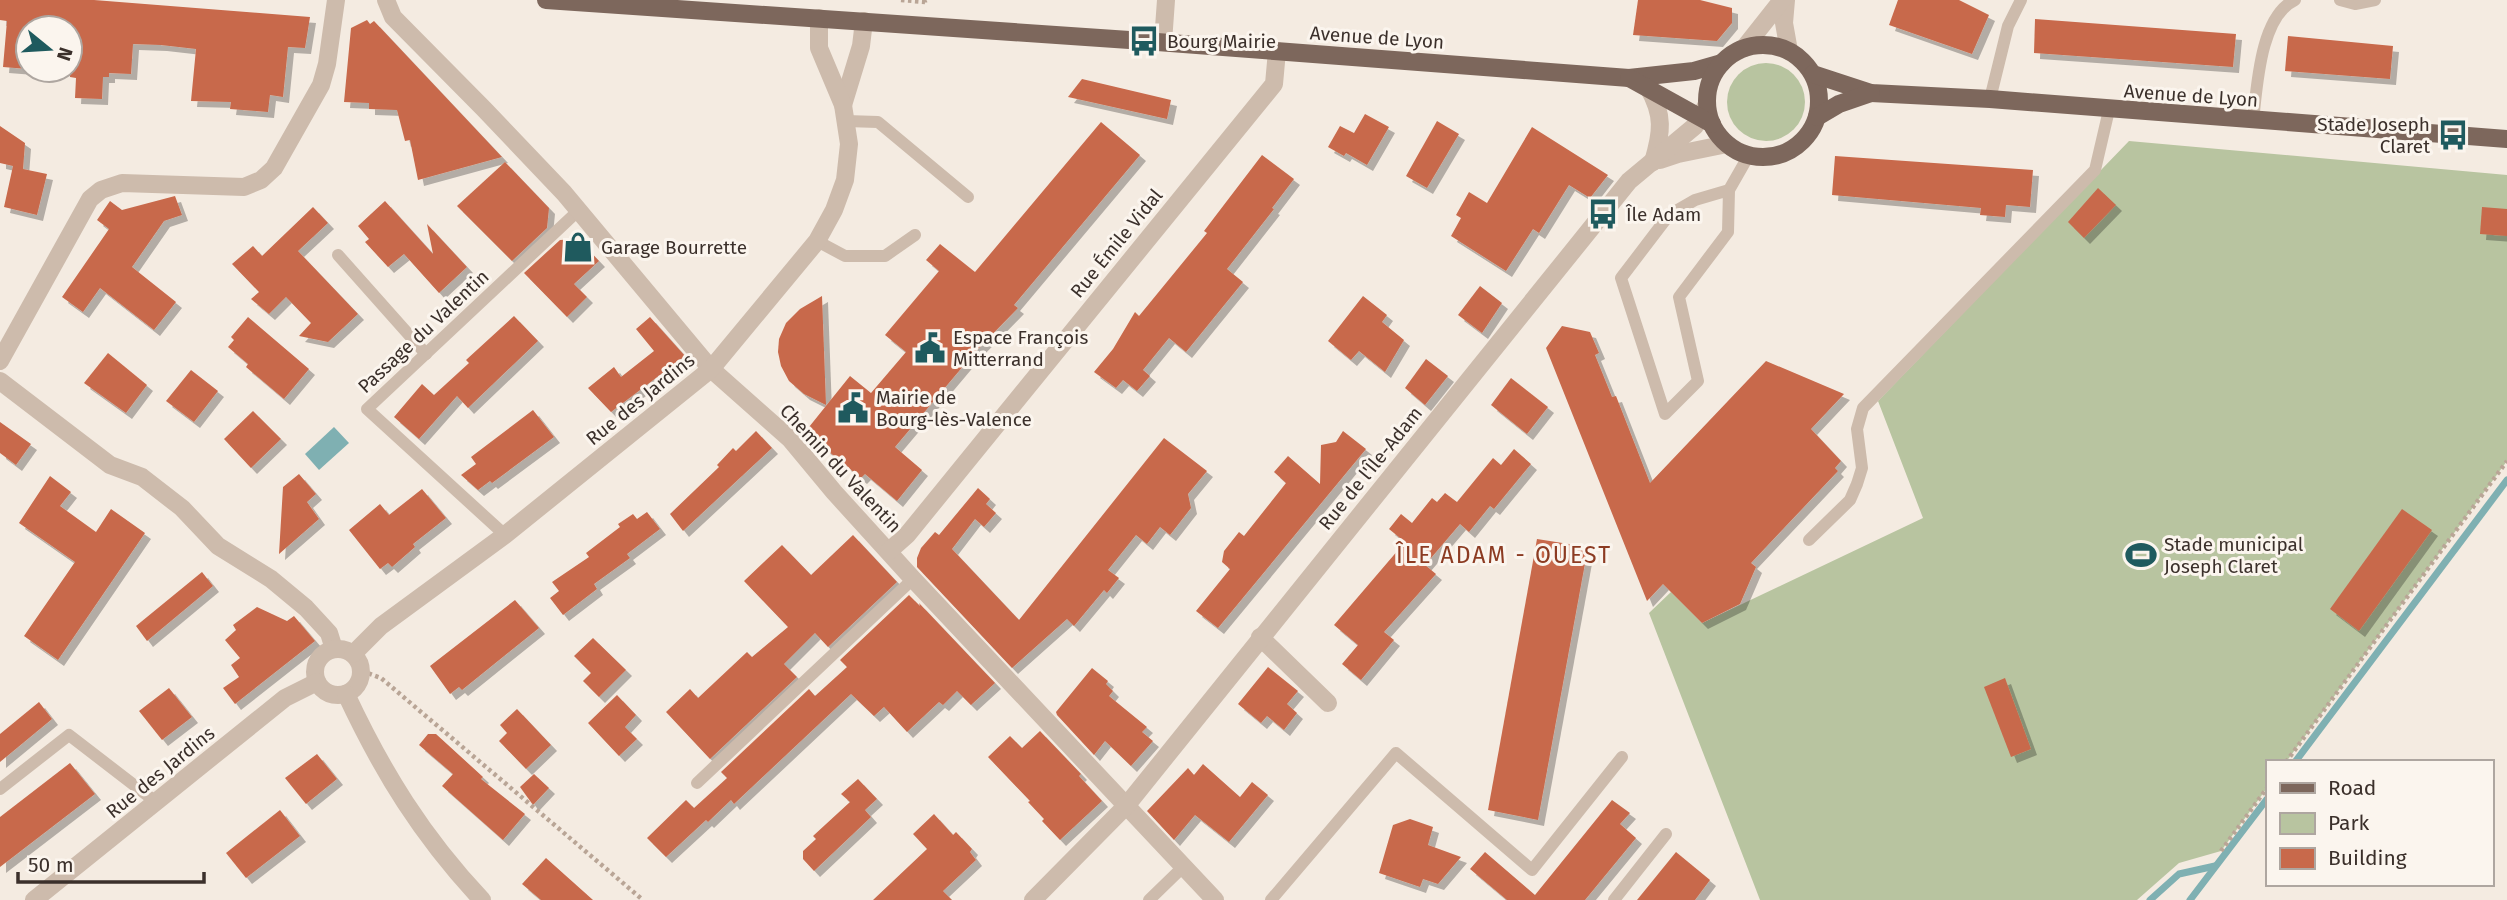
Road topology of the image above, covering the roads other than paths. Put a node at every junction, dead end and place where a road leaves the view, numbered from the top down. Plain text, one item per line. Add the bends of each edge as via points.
1 (336, 0) edge
2 (386, 0) edge
3 (546, 0) edge
4 (1166, 0) edge
5 (1784, 0) edge
6 (2021, 0) edge
7 (2295, 0) edge
8 (2340, 0) edge
9 (2375, 0) edge
10 (727, 6) edge
11 (818, 18) junction
12 (863, 21) junction
13 (1163, 42) junction
14 (1744, 48) junction
15 (1277, 51) junction
16 (1789, 51) junction
17 (1721, 63) junction
18 (1813, 74) junction
19 (1629, 78) junction
20 (1648, 87) junction
21 (1871, 93) junction
22 (1990, 99) junction
23 (2109, 110) junction
24 (845, 113) junction
25 (1706, 115) junction
26 (1817, 117) junction
27 (2253, 121) junction
28 (2507, 139) edge
29 (1727, 144) junction
30 (1749, 155) junction
31 (1653, 162) junction
32 (1730, 190) junction
33 (968, 197) dead end
34 (579, 210) junction
35 (915, 234) dead end
36 (817, 241) junction
37 (338, 255) dead end
38 (426, 354) junction
39 (0, 361) edge
40 (710, 369) junction
41 (0, 381) edge
42 (505, 535) junction
43 (1809, 540) dead end
44 (889, 551) junction
45 (913, 579) junction
46 (1260, 637) junction
47 (334, 649) junction
48 (353, 654) junction
49 (317, 682) junction
50 (346, 694) junction
51 (1328, 703) dead end
52 (1622, 757) dead end
53 (696, 783) dead end
54 (0, 789) edge
55 (156, 802) junction
56 (1126, 806) junction
57 (1666, 834) dead end
58 (1183, 867) junction
59 (34, 900) edge
60 (482, 900) edge
61 (1032, 900) edge
62 (1149, 900) edge
63 (1215, 900) edge
64 (1271, 900) edge
65 (1614, 900) edge

1 - 39 street via 321,85 274,169 244,187 122,183 101,190 90,199
2 - 34 street, Chemin du Valentin via 393,18
3 - 10 main road
4 - 13 street
5 - 14 street
5 - 16 street
6 - 22 lane via 2008,26
7 - 27 lane via 2271,25 2260,64
8 - 9 lane via 2355,4
10 - 11 main road, Avenue de Lyon
11 - 12 main road, Avenue de Lyon
11 - 24 street, Rue des Jardins via 819,48
12 - 13 main road, Avenue de Lyon
12 - 24 street, Rue des Jardins
13 - 15 main road, Avenue de Lyon
14 - 16 main road via 1768,45
14 - 17 main road
15 - 19 main road, Avenue de Lyon
15 - 44 street, Rue Émile Vidal via 1274,84
16 - 18 main road, Avenue de Lyon
17 - 19 main road via 1694,71
17 - 25 main road via 1712,76
18 - 21 main road, Avenue de Lyon
18 - 26 main road via 1818,88
19 - 20 main road
20 - 25 main road
20 - 31 street via 1661,120
21 - 22 main road, Avenue de Lyon
21 - 26 main road, Avenue de Lyon
22 - 23 main road, Avenue de Lyon
23 - 27 main road, Avenue de Lyon
23 - 43 lane via 2095,170 1863,408 1857,429 1862,468 1857,484 1850,500
24 - 33 lane via 878,122
24 - 36 street, Rue des Jardins via 849,144 845,180
25 - 29 main road
25 - 31 street, Rue de l'Île-Adam
26 - 30 main road, Avenue de Lyon via 1807,136 1791,150
27 - 28 main road, Avenue de Lyon
29 - 30 main road
29 - 31 street, Rue de l'Île-Adam
30 - 32 lane
31 - 46 street, Rue de l'Île-Adam via 1623,189
32 - 32 lane via 1695,200 1669,215 1621,278 1665,414 1698,381 1679,297 1728,232
34 - 38 lane, Passage du Valentin
34 - 40 street, Chemin du Valentin
35 - 36 lane via 885,256 845,256
36 - 40 street, Rue des Jardins
37 - 38 lane
38 - 42 lane, Passage du Valentin via 367,410
40 - 42 street, Rue des Jardins
40 - 44 street, Chemin du Valentin via 790,439
41 - 47 street via 110,465 142,477 182,508 218,546 271,579 329,633
42 - 48 street, Rue des Jardins via 381,626
44 - 45 street, Chemin du Valentin
45 - 53 lane
45 - 56 street, Chemin du Valentin
46 - 51 street
46 - 56 street, Rue de l'Île-Adam
47 - 48 street
47 - 49 street via 315,664
48 - 50 street via 361,671 357,685
49 - 50 street via 329,693
49 - 55 street, Rue des Jardins via 285,698
50 - 60 street via 388,779 446,860
52 - 64 lane via 1532,870 1395,752
54 - 55 lane via 69,735
55 - 59 street, Rue des Jardins
56 - 58 street, Chemin du Valentin
56 - 61 street, Rue de l'Île-Adam
57 - 65 lane
58 - 62 lane
58 - 63 street, Chemin du Valentin

